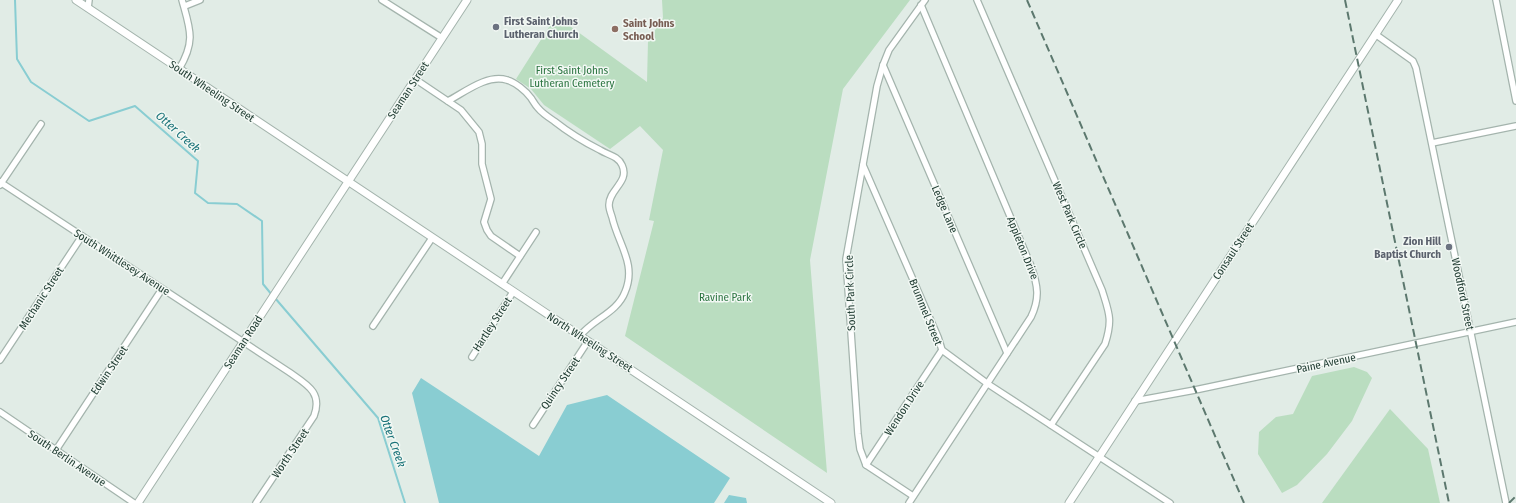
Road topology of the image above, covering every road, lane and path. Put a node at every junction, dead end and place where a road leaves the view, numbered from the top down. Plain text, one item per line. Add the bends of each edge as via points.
1 (76, 0) edge
2 (89, 0) edge
3 (200, 0) edge
4 (382, 0) edge
5 (467, 0) edge
6 (926, 0) edge
7 (977, 0) edge
8 (1398, 0) edge
9 (1496, 0) edge
10 (183, 3) edge
11 (921, 5) junction
12 (88, 8) junction
13 (1375, 34) junction
14 (442, 38) junction
15 (882, 65) junction
16 (179, 69) junction
17 (415, 79) junction
18 (448, 101) junction
19 (1516, 102) edge
20 (41, 124) dead end
21 (1516, 126) edge
22 (1432, 143) junction
23 (863, 165) junction
24 (349, 181) junction
25 (1, 183) edge
26 (536, 232) dead end
27 (82, 236) junction
28 (432, 238) junction
29 (520, 256) junction
30 (502, 284) junction
31 (162, 289) junction
32 (513, 292) junction
33 (1516, 322) edge
34 (373, 326) dead end
35 (1471, 332) junction
36 (580, 336) junction
37 (588, 341) junction
38 (243, 342) junction
39 (942, 350) junction
40 (1007, 353) junction
41 (472, 357) dead end
42 (0, 360) edge
43 (988, 384) junction
44 (317, 400) joint
45 (1136, 401) junction
46 (0, 412) edge
47 (1051, 424) junction
48 (533, 425) dead end
49 (56, 450) junction
50 (1099, 456) junction
51 (866, 465) junction
52 (913, 496) junction
53 (134, 503) edge
54 (138, 503) edge
55 (256, 503) edge
56 (831, 503) edge
57 (909, 503) edge
58 (1069, 503) edge
59 (1170, 503) edge
60 (1506, 503) edge

1 - 12 street, South Wheeling Street
2 - 12 street
3 - 10 street via 185,6
4 - 14 street
5 - 14 street, Seaman Street
6 - 11 street
7 - 47 street, West Park Circle via 1102,290 1110,318 1105,344
8 - 13 street, Consaul Street
9 - 19 street
10 - 16 street via 191,33 187,56
11 - 15 street, South Park Circle via 889,50
11 - 40 street, Appleton Drive via 1038,286 1031,317
12 - 16 street, South Wheeling Street
13 - 22 street, Woodford Street via 1413,61
13 - 45 street, Consaul Street
14 - 17 street, Seaman Street
15 - 23 street, South Park Circle
15 - 40 street, Ledge Lane
16 - 24 street, South Wheeling Street
17 - 18 street
17 - 24 street, Seaman Street
18 - 29 street via 461,110 479,132 482,164 491,199 484,222 487,230 491,236
18 - 36 street via 477,85 498,79 508,80 527,93 536,107 554,121 616,158 622,165 622,182 612,192 609,205 614,226 628,260 629,276 626,291 621,302
20 - 25 street
21 - 22 street
22 - 35 street, Woodford Street
23 - 39 street, Brummel Street
23 - 51 street, South Park Circle via 846,259 858,434
24 - 28 street, North Wheeling Street
24 - 38 street, Seaman Road
25 - 27 street, South Whittlesey Avenue
26 - 29 street
27 - 31 street, South Whittlesey Avenue
27 - 42 street, Mechanic Street
28 - 30 street, North Wheeling Street
28 - 34 street
29 - 30 street
30 - 32 street, North Wheeling Street
31 - 38 street, South Whittlesey Avenue
31 - 49 street, Edwin Street
32 - 36 street, North Wheeling Street
32 - 41 street, Hartley Street
33 - 35 street, Paine Avenue
35 - 45 street, Paine Avenue
35 - 60 street, Woodford Street
36 - 37 street, North Wheeling Street
37 - 48 street, Quincy Street
37 - 56 street, North Wheeling Street
38 - 44 street, South Whittlesey Avenue via 304,383 312,390
38 - 54 street, Seaman Road
39 - 43 street, Brummel Street
39 - 51 street, Wendon Drive
40 - 43 street, Appleton Drive
43 - 47 street, Brummel Street
43 - 52 street, Appleton Drive
44 - 55 street, Worth Street via 312,420
45 - 50 street, Consaul Street
46 - 49 street, South Berlin Avenue
47 - 50 street, Brummel Street
49 - 53 street, South Berlin Avenue
50 - 58 street, Consaul Street
50 - 59 street, Brummel Street
51 - 52 street
52 - 57 street, Appleton Drive

